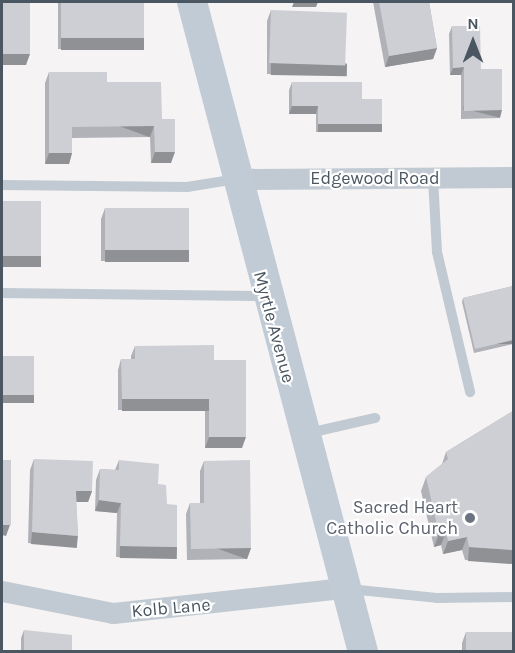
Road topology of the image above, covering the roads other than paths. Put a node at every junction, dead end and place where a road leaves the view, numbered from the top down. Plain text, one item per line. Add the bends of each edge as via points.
1 (192, 2) edge
2 (513, 177) edge
3 (433, 178) junction
4 (237, 179) junction
5 (2, 185) edge
6 (2, 293) edge
7 (266, 296) junction
8 (470, 392) dead end
9 (375, 418) dead end
10 (302, 435) junction
11 (342, 588) junction
12 (2, 591) edge
13 (513, 597) edge
14 (363, 651) edge

1 - 4 main road, Myrtle Avenue
2 - 3 street, Edgewood Road
3 - 4 street, Edgewood Road
3 - 8 lane via 437,252
4 - 5 lane via 187,187
4 - 7 main road, Myrtle Avenue
6 - 7 lane
7 - 10 main road, Myrtle Avenue
9 - 10 lane
10 - 11 main road, Myrtle Avenue
11 - 12 street, Kolb Lane via 113,613
11 - 13 lane via 437,598
11 - 14 main road, Myrtle Avenue

